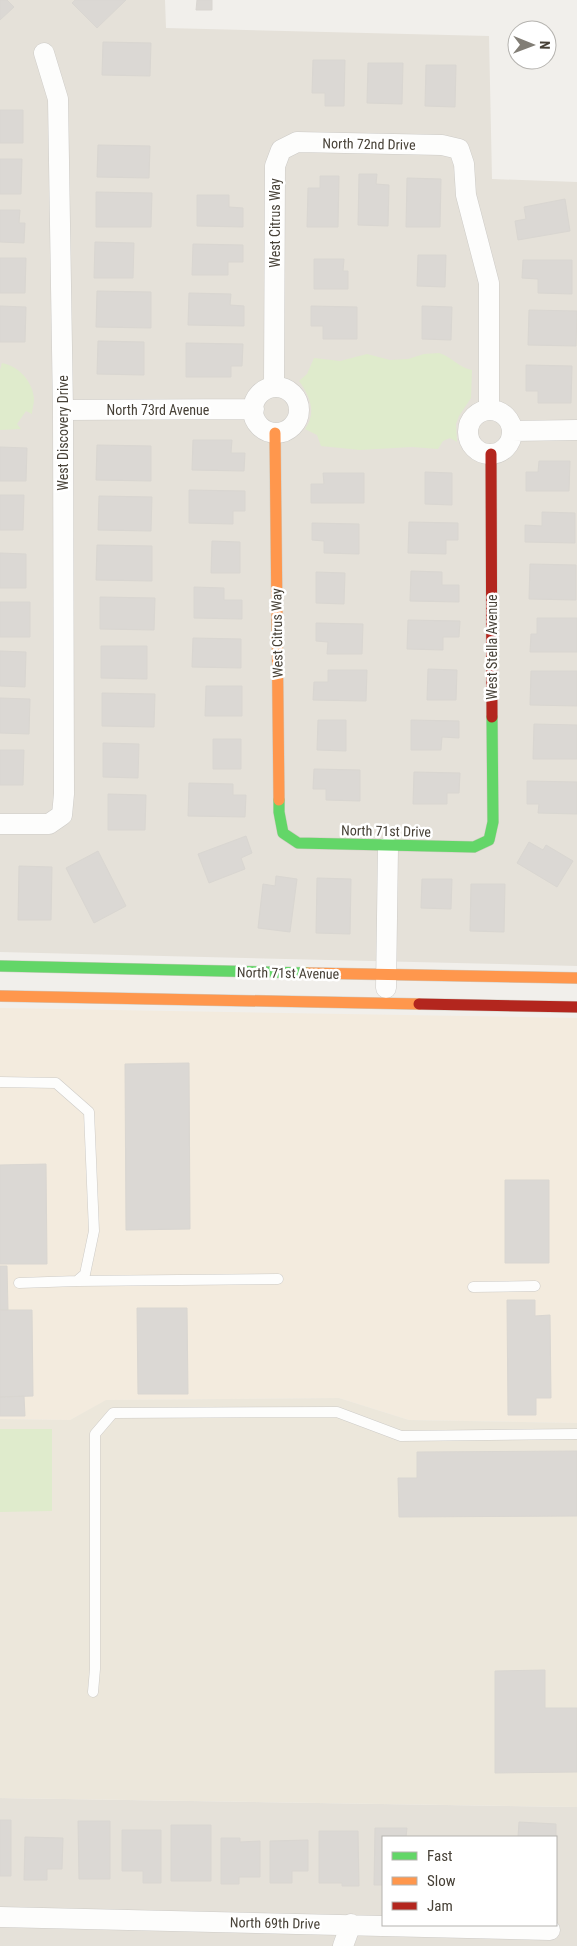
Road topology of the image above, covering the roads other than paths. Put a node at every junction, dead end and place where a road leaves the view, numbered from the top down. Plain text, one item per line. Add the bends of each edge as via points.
1 (44, 53) dead end
2 (281, 150) joint
3 (274, 387) junction
4 (254, 409) junction
5 (63, 410) junction
6 (489, 410) junction
7 (512, 430) junction
8 (577, 430) edge
9 (275, 433) junction
10 (491, 454) junction
11 (0, 824) edge
12 (283, 833) joint
13 (489, 840) joint
14 (388, 847) junction
15 (0, 966) edge
16 (386, 974) junction
17 (577, 978) edge
18 (0, 996) edge
19 (386, 1002) junction
20 (577, 1006) edge
21 (0, 1082) edge
22 (278, 1280) dead end
23 (77, 1282) junction
24 (19, 1283) dead end
25 (535, 1286) dead end
26 (473, 1287) dead end
27 (577, 1434) edge
28 (93, 1692) dead end
29 (0, 1917) edge
30 (351, 1924) junction
31 (382, 1925) edge
32 (417, 1926) edge
33 (550, 1930) dead end
34 (343, 1946) edge
35 (358, 1946) edge

1 - 5 street, West Discovery Drive via 58,100
2 - 3 street, West Citrus Way via 275,166
2 - 6 street, North 72nd Drive via 297,142 442,145 458,149 489,284
3 - 4 street via 257,397
3 - 9 street via 293,394 299,413 293,425
4 - 5 street, North 73rd Avenue
4 - 9 street via 262,428
5 - 11 street, West Discovery Drive via 62,815 49,824
6 - 7 street via 496,410 507,418
6 - 10 street via 475,415 468,429 472,444
7 - 8 street
7 - 10 street via 512,437 504,449
9 - 12 street, West Citrus Way via 279,812
10 - 13 street, West Stella Avenue via 493,822
12 - 14 street, North 71st Drive via 298,843
13 - 14 street, North 71st Drive via 474,847
14 - 16 street
15 - 16 street, North 71st Avenue
16 - 17 street, North 71st Avenue
16 - 19 street
18 - 19 street, North 71st Avenue
19 - 20 street, North 71st Avenue
21 - 23 lane via 56,1083 89,1112 94,1232 85,1274
22 - 23 lane
23 - 24 lane
25 - 26 lane
27 - 28 lane via 400,1436 337,1412 113,1412 94,1434
29 - 30 street, North 69th Drive
30 - 31 street, North 69th Drive
30 - 34 street
30 - 35 street
32 - 33 street, North 69th Drive

